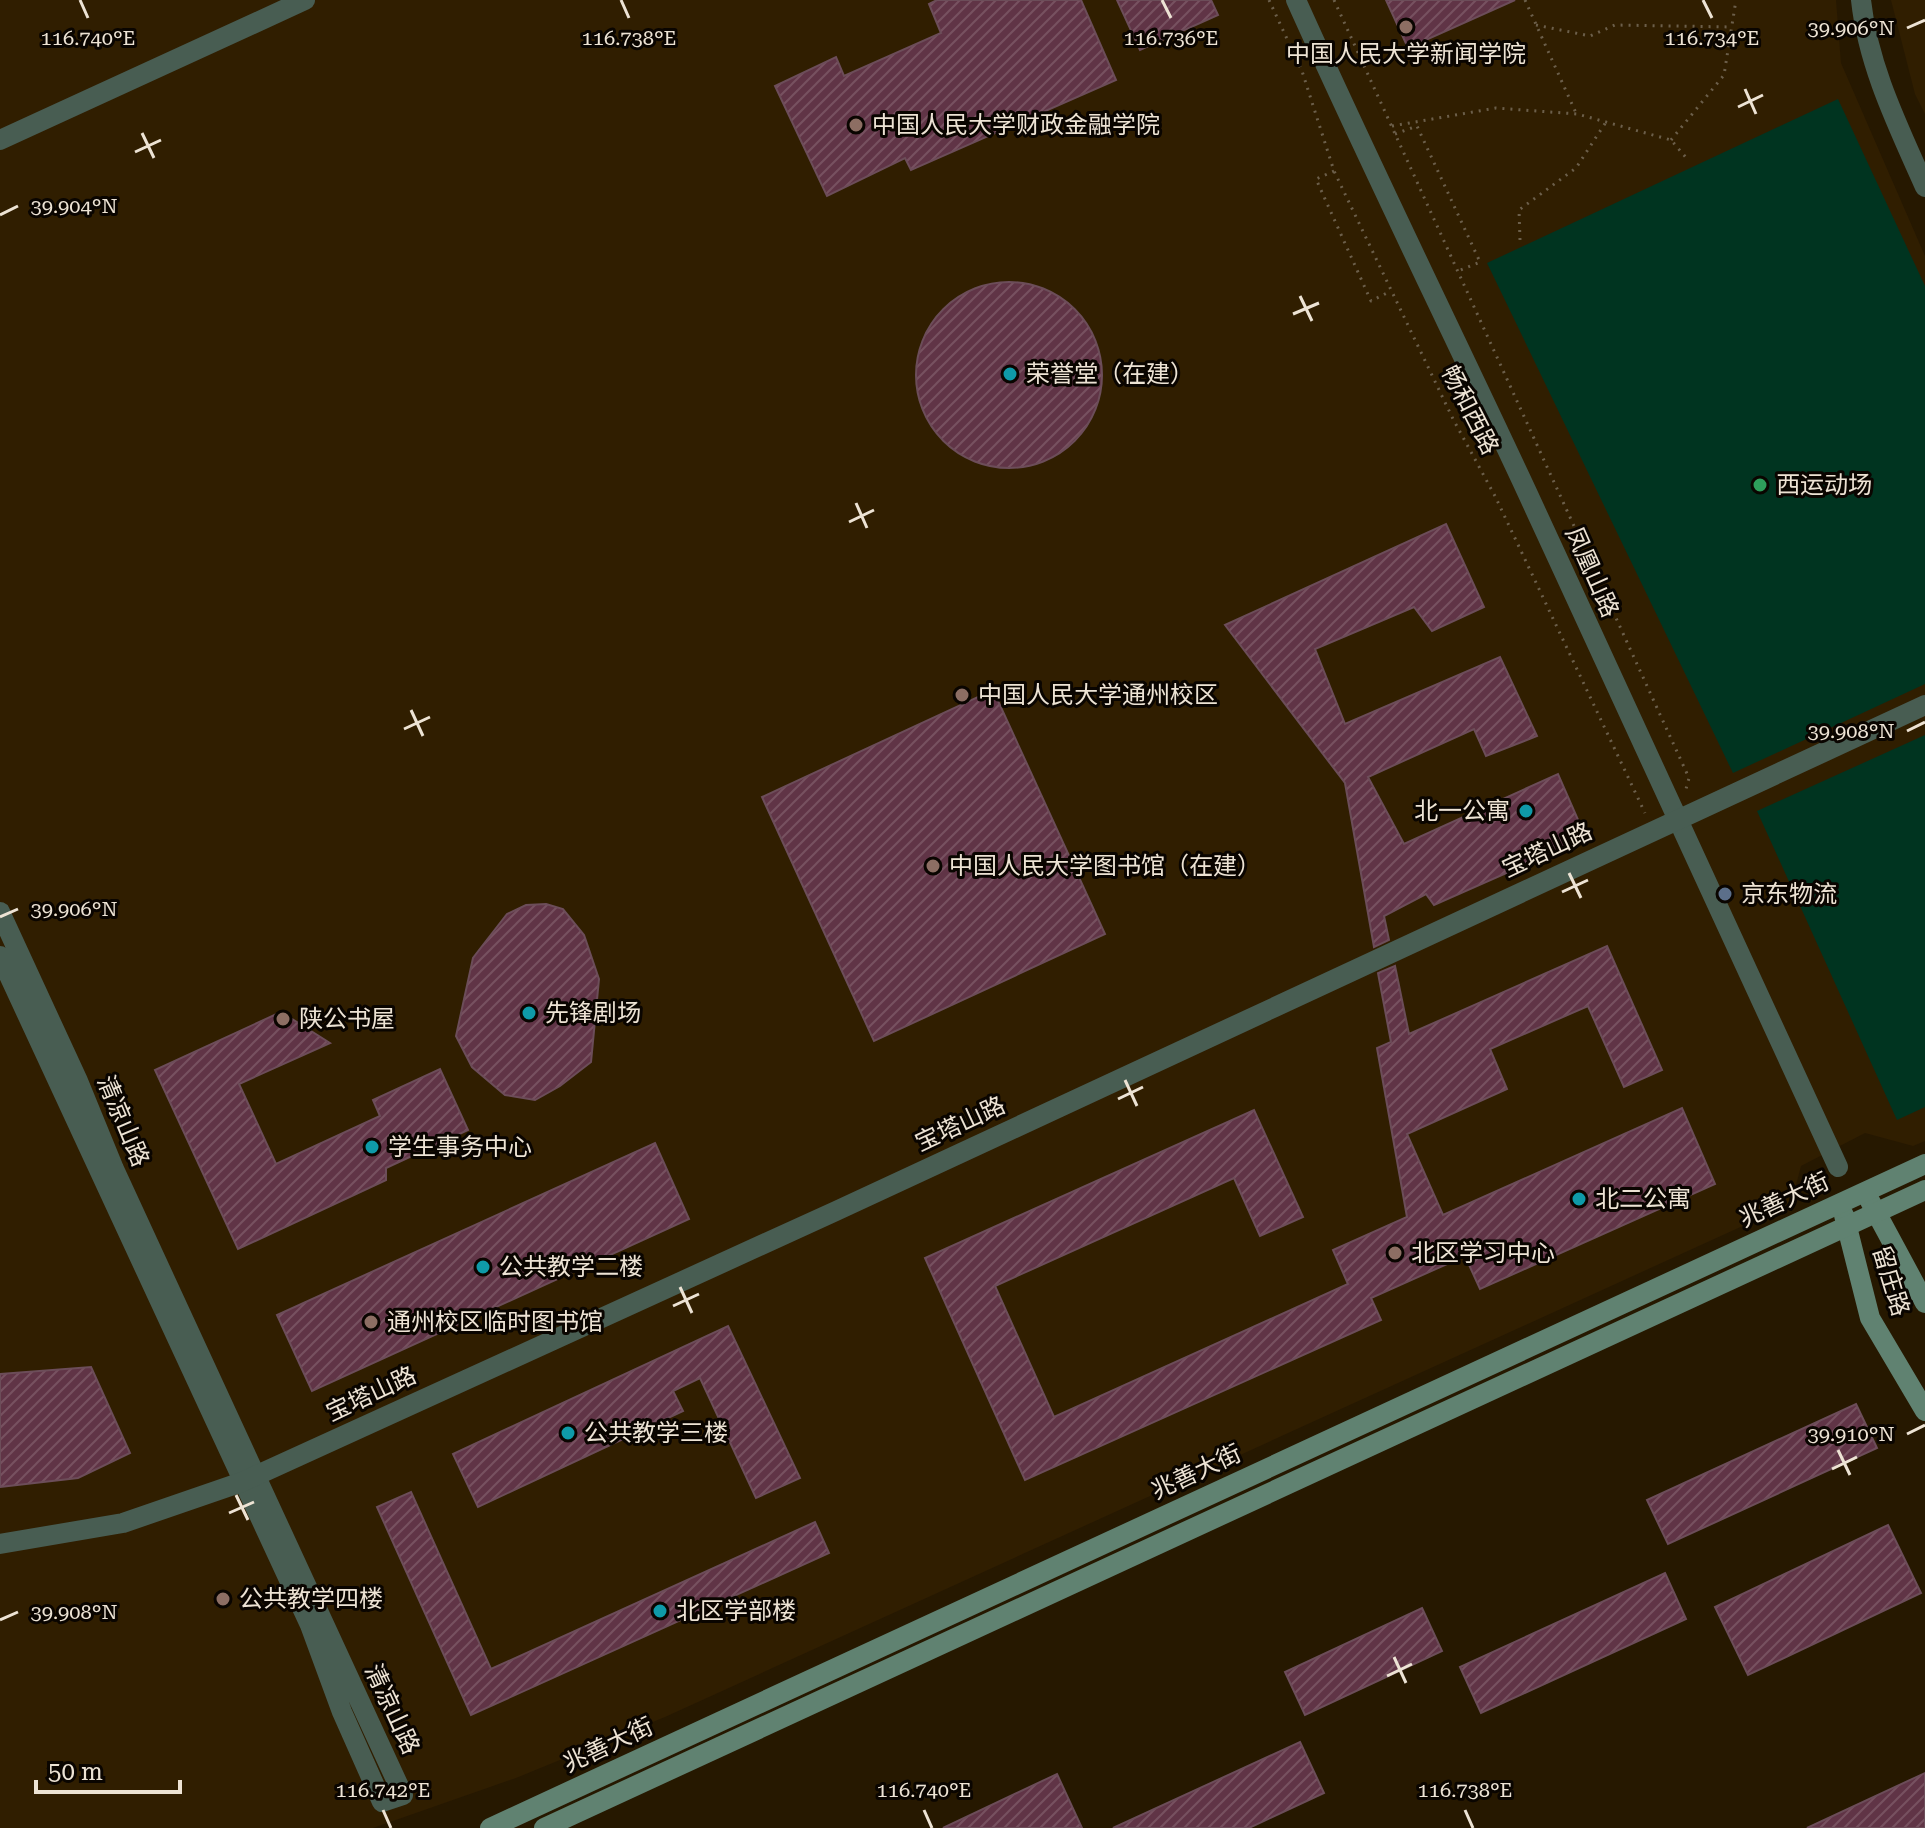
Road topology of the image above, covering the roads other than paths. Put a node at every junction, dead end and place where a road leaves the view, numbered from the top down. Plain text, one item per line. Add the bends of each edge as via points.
1 (305, 0) edge
2 (1296, 0) edge
3 (1861, 0) edge
4 (0, 140) edge
5 (1925, 187) edge
6 (1925, 705) edge
7 (1675, 819) junction
8 (0, 912) edge
9 (0, 956) edge
10 (1925, 1164) edge
11 (1838, 1167) dead end
12 (1925, 1190) edge
13 (1864, 1192) junction
14 (1839, 1204) junction
15 (1877, 1211) junction
16 (1848, 1225) junction
17 (1925, 1303) edge
18 (1925, 1411) edge
19 (249, 1479) junction
20 (0, 1544) edge
21 (490, 1828) edge
22 (544, 1828) edge

1 - 4 street
2 - 7 street, 凤凰山路
3 - 5 street via 1865,34 1889,107
6 - 7 street, 宝塔山路
7 - 11 street, 凤凰山路
7 - 19 street, 宝塔山路
8 - 19 street, 清凉山路
9 - 19 street, 清凉山路
10 - 13 main road, 兆善大街
12 - 15 main road, 兆善大街
13 - 14 main road, 兆善大街
13 - 15 main road, 留庄路
14 - 16 main road, 留庄路
14 - 21 main road, 兆善大街
15 - 16 main road, 兆善大街
15 - 17 main road, 留庄路
16 - 18 main road, 留庄路 via 1870,1318
16 - 22 main road, 兆善大街
19 - 19 street, 清凉山路 via 382,1802 403,1795
19 - 20 street, 宝塔山路 via 123,1523

